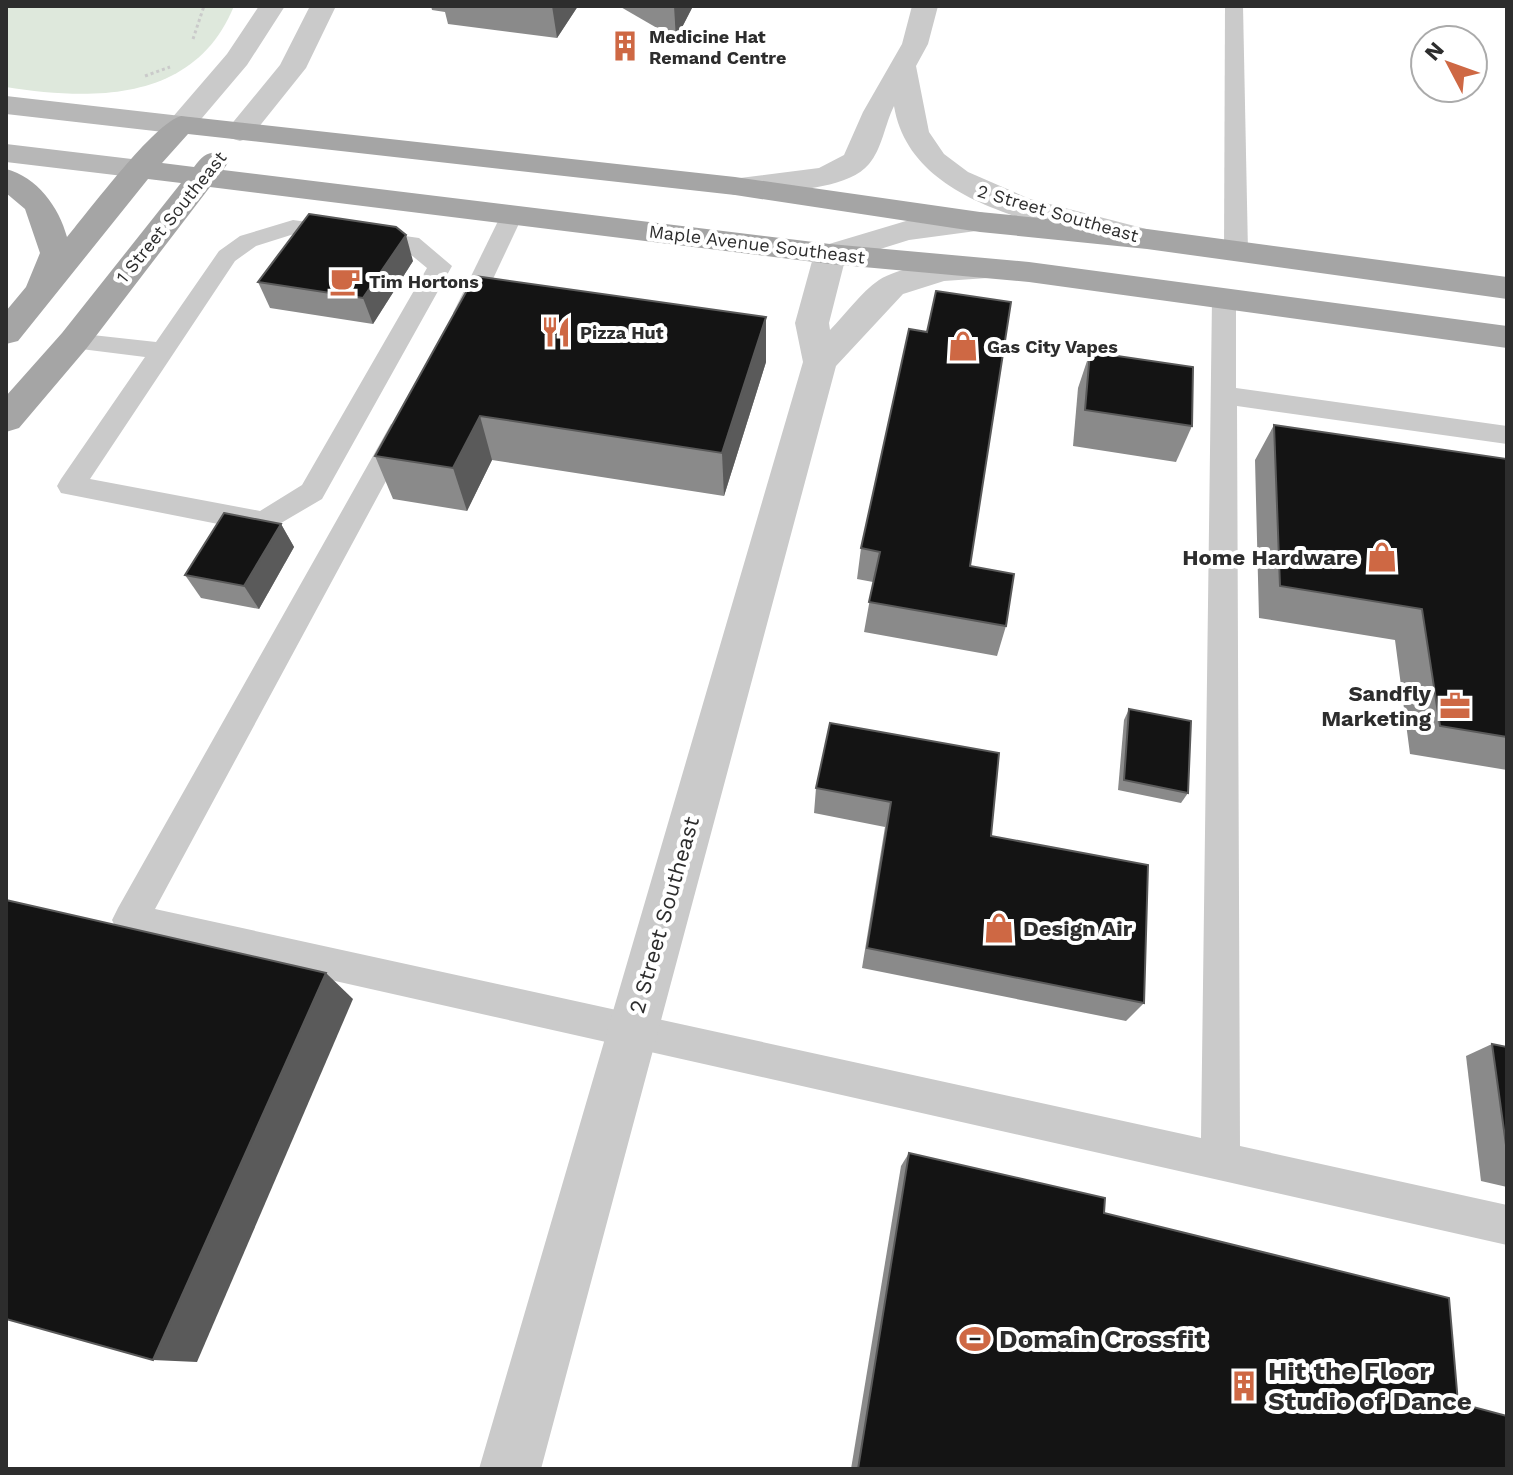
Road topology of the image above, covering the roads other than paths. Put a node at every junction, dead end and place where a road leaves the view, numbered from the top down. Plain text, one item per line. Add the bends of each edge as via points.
1 (272, 6) edge
2 (323, 6) edge
3 (925, 6) edge
4 (1234, 6) edge
5 (904, 68) junction
6 (6, 105) edge
7 (181, 125) junction
8 (240, 132) junction
9 (6, 153) edge
10 (140, 169) junction
11 (200, 177) junction
12 (6, 178) edge
13 (735, 186) junction
14 (512, 215) junction
15 (980, 222) junction
16 (1147, 239) junction
17 (1236, 252) junction
18 (830, 254) junction
19 (1029, 272) junction
20 (1507, 288) edge
21 (40, 289) junction
22 (1224, 299) junction
23 (455, 332) edge
24 (6, 333) edge
25 (1507, 337) edge
26 (74, 341) junction
27 (164, 351) junction
28 (820, 362) junction
29 (1224, 395) junction
30 (409, 414) edge
31 (6, 419) edge
32 (1507, 435) edge
33 (631, 1033) junction
34 (1220, 1161) junction
35 (1507, 1225) edge
36 (510, 1469) edge

1 - 7 street via 237,59
2 - 8 street, 1 Street Southeast via 292,68
3 - 5 street
4 - 17 lane
5 - 13 street via 877,112 857,160 820,177
5 - 16 street, 2 Street Southeast via 918,140 935,165 992,196
6 - 7 main road
7 - 8 main road
7 - 10 main road
8 - 11 main road, 1 Street Southeast
8 - 13 main road
9 - 10 main road, Maple Avenue Southeast
10 - 11 main road, Maple Avenue Southeast
10 - 21 main road
11 - 14 main road, Maple Avenue Southeast
11 - 26 main road, 1 Street Southeast
12 - 21 main road via 39,205 49,228 56,253
13 - 15 main road
14 - 18 main road, Maple Avenue Southeast
14 - 23 lane
15 - 16 main road
15 - 18 street, 2 Street Southeast via 906,231
16 - 17 main road
17 - 20 main road
18 - 19 main road, Maple Avenue Southeast
18 - 28 street, 2 Street Southeast via 812,323
19 - 22 main road, Maple Avenue Southeast
19 - 28 street, 2 Street Southeast via 965,268 891,287
21 - 24 main road
22 - 25 main road, Maple Avenue Southeast
22 - 29 lane
26 - 27 lane
26 - 31 main road, 1 Street Southeast
27 - 27 lane via 227,256 248,241 293,227 411,243 440,266 312,492 264,522 71,486
28 - 33 street, 2 Street Southeast
29 - 32 lane
29 - 34 lane
30 - 33 lane via 130,920
33 - 34 lane
33 - 36 street, 2 Street Southeast
34 - 35 lane

